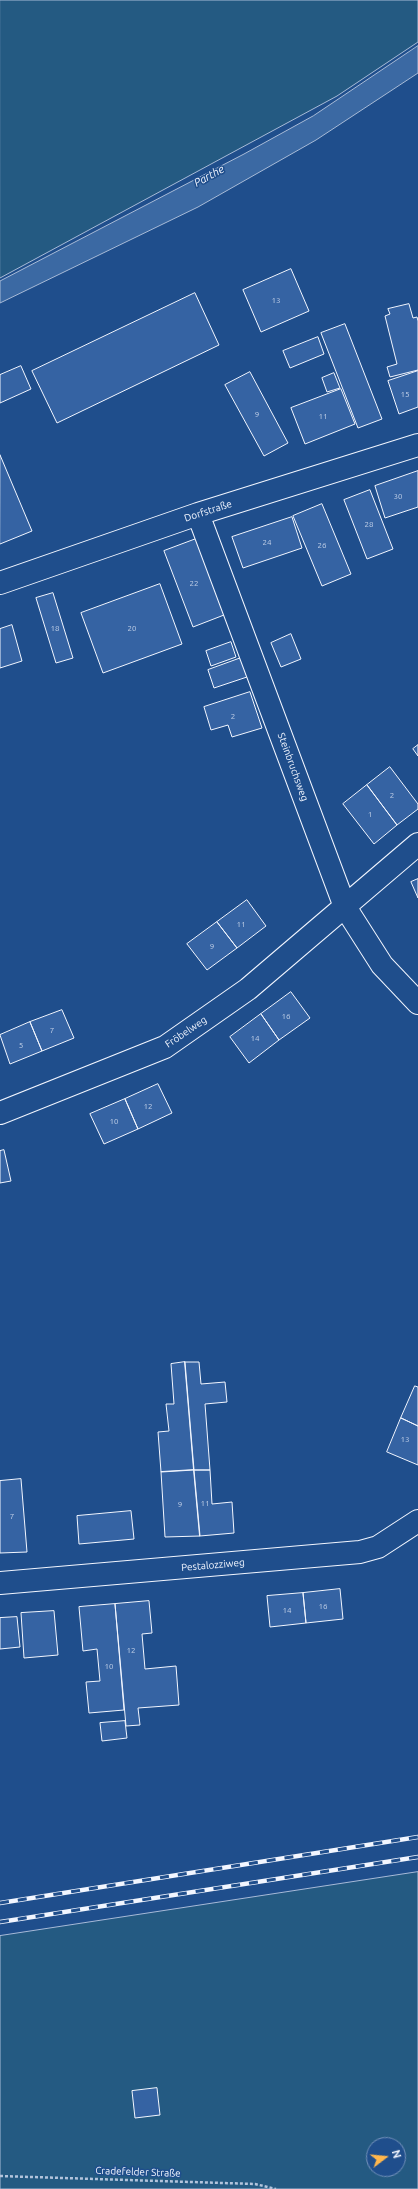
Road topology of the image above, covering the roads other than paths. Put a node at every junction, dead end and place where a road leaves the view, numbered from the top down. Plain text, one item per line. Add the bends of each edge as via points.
1 (418, 445) edge
2 (198, 514) junction
3 (0, 583) edge
4 (418, 844) edge
5 (345, 907) junction
6 (418, 1003) edge
7 (0, 1113) edge
8 (418, 1521) edge
9 (0, 1584) edge

1 - 2 street, Dorfstraße
2 - 3 street, Dorfstraße
2 - 5 street, Steinbruchsweg
4 - 5 street, Fröbelweg
5 - 6 street, Steinbruchsweg via 382,965
5 - 7 street, Fröbelweg via 248,989 165,1047
8 - 9 street, Pestalozziweg via 378,1547 360,1552

